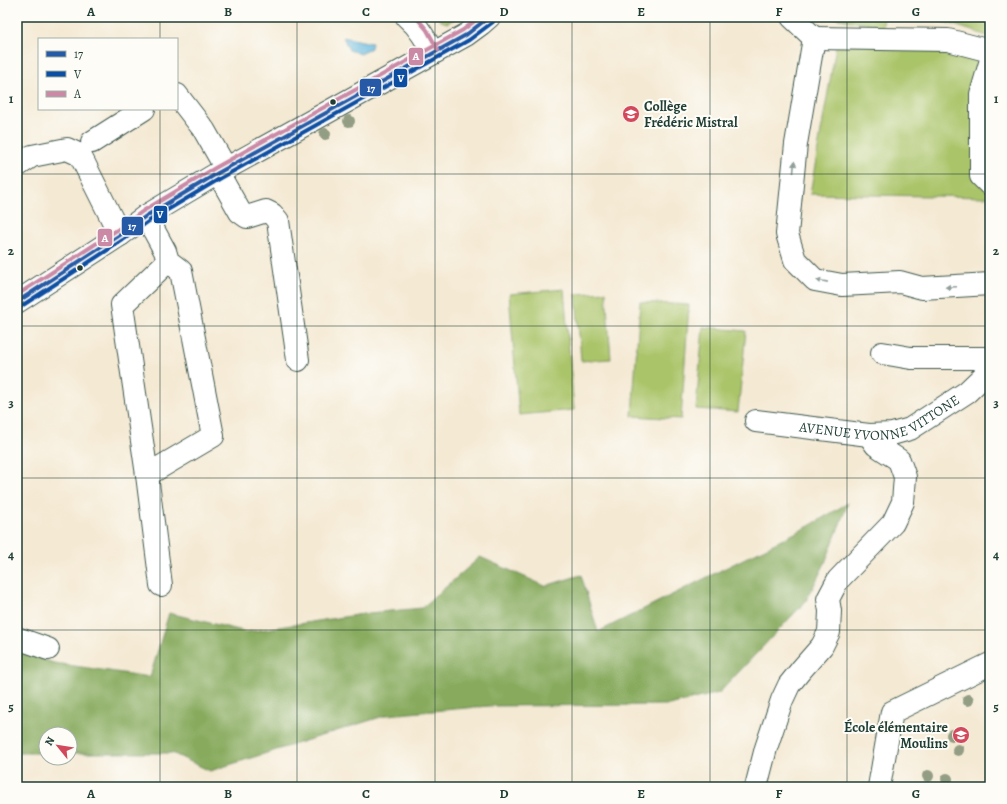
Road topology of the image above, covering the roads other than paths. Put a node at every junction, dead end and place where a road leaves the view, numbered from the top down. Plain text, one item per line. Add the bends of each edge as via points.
1 (407, 17) edge
2 (489, 17) edge
3 (792, 17) edge
4 (814, 38) junction
5 (990, 51) edge
6 (433, 53) junction
7 (990, 63) edge
8 (178, 96) edge
9 (142, 110) edge
10 (92, 142) dead end
11 (17, 166) edge
12 (222, 170) junction
13 (990, 185) edge
14 (146, 216) junction
15 (120, 235) junction
16 (168, 261) junction
17 (990, 284) edge
18 (17, 302) edge
19 (882, 353) dead end
20 (298, 360) dead end
21 (990, 360) edge
22 (990, 370) edge
23 (756, 421) dead end
24 (869, 435) junction
25 (147, 475) junction
26 (161, 585) dead end
27 (17, 638) edge
28 (48, 649) dead end
29 (990, 664) edge
30 (756, 787) edge
31 (879, 787) edge

1 - 6 street via 420,30
2 - 6 street via 466,35
3 - 4 street
4 - 5 street via 948,40
17 -> 4 street via 922,288 900,282 842,285 815,280 795,260 788,234 796,144
6 - 12 street
7 - 13 street via 981,94 981,176
8 - 12 street via 204,130
9 - 10 street
11 - 15 street via 32,156 67,149 80,155
12 - 14 street
12 - 20 street via 240,212 247,218 266,211 278,221
14 - 15 street
14 - 16 street
15 - 18 street
16 - 25 street via 122,305
16 - 25 street via 181,271 213,436
19 - 21 street via 911,358
22 - 24 street, AVENUE YVONNE VITTONE via 967,392 910,429 892,434
23 - 24 street, AVENUE YVONNE VITTONE
24 - 30 street via 876,445 899,460 905,477 903,502 893,524 838,580 828,599 829,632 822,646 789,685 766,748
25 - 26 street
27 - 28 street
29 - 31 street via 892,712

